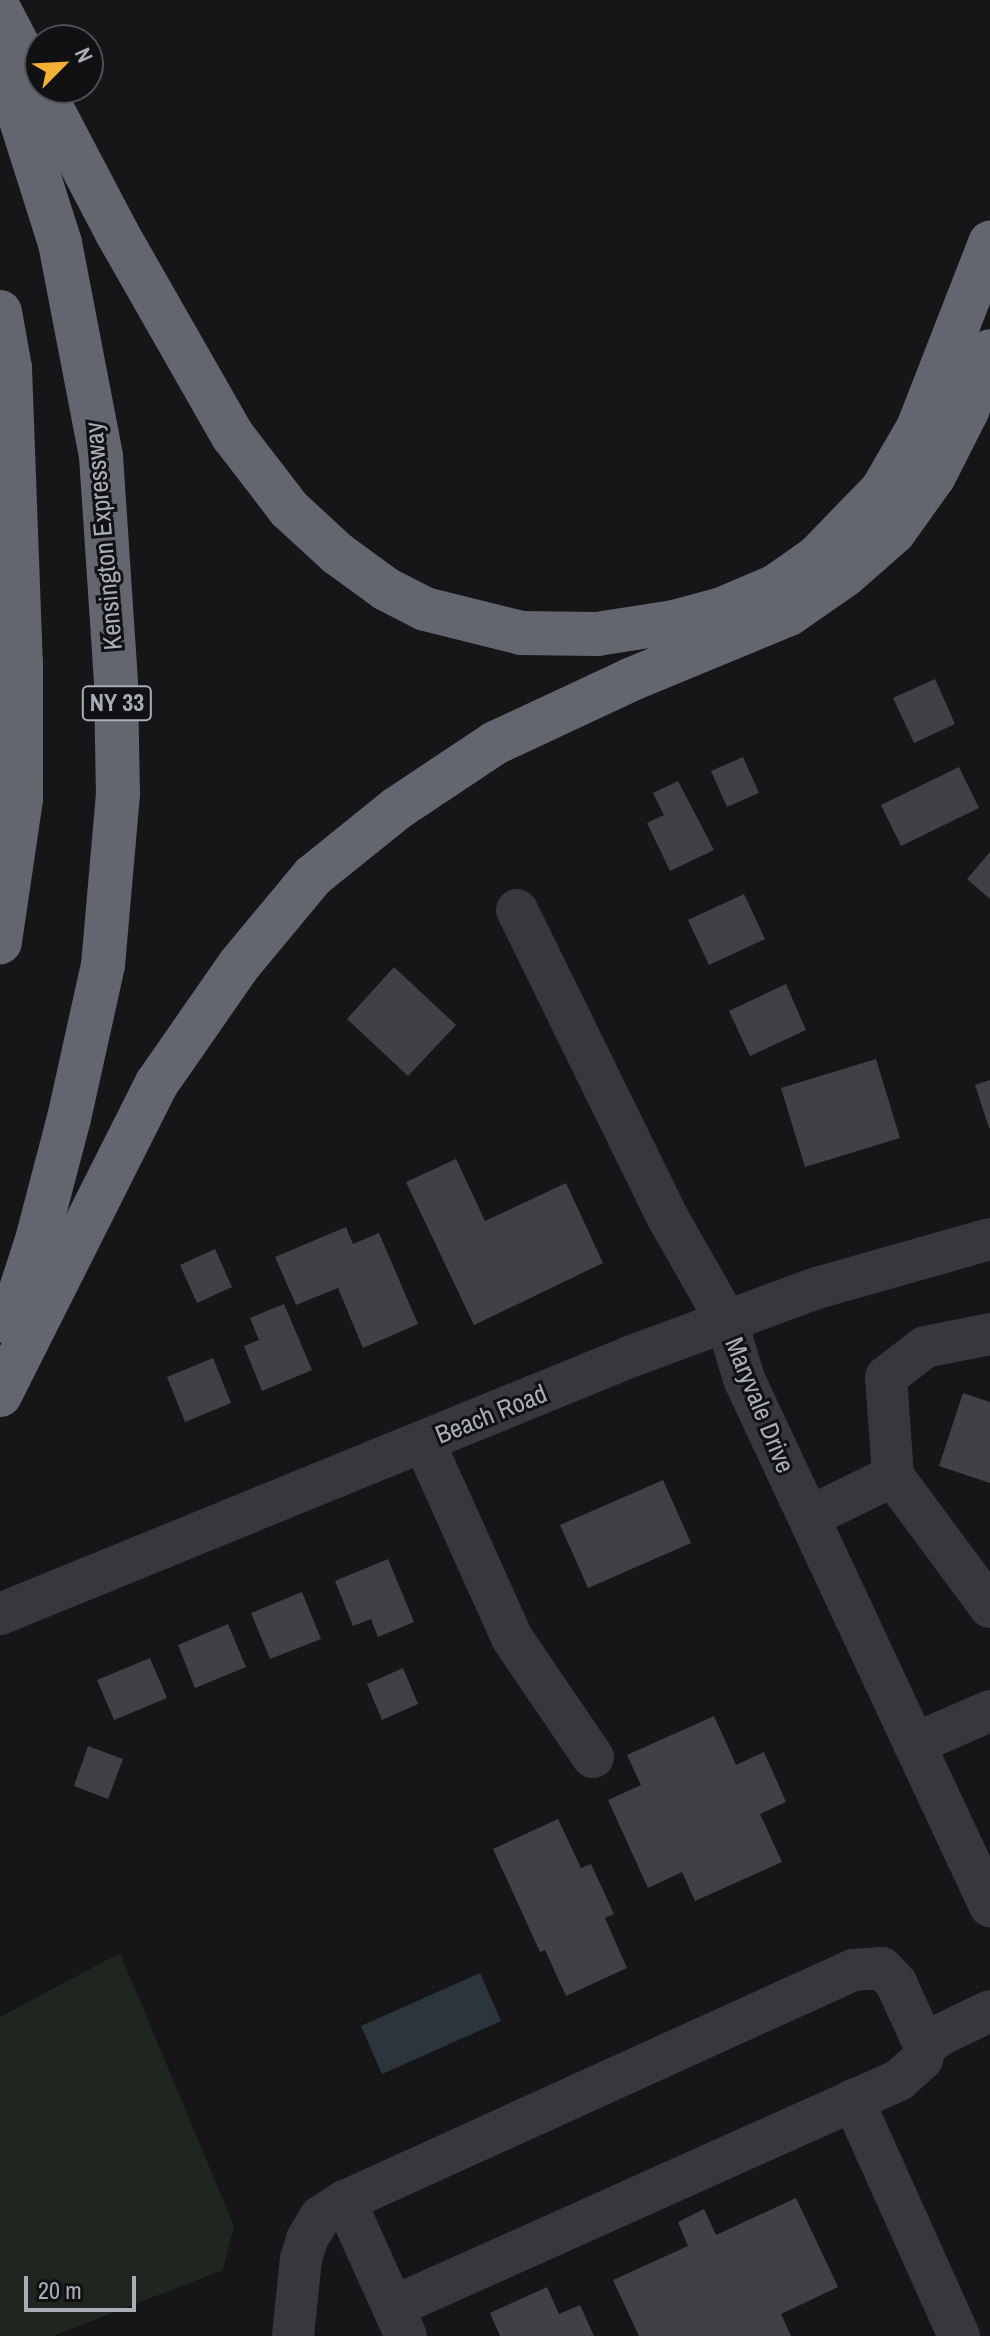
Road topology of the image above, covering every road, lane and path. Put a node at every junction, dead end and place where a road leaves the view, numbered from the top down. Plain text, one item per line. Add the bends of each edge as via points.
1 (0, 11) edge
2 (0, 54) edge
3 (24, 57) edge
4 (49, 104) edge
5 (990, 243) edge
6 (0, 312) edge
7 (990, 351) edge
8 (10, 368) junction
9 (0, 423) edge
10 (517, 910) dead end
11 (0, 942) edge
12 (990, 1239) edge
13 (727, 1322) junction
14 (990, 1334) edge
15 (0, 1352) edge
16 (0, 1395) edge
17 (424, 1442) junction
18 (893, 1476) junction
19 (809, 1517) junction
20 (990, 1607) edge
21 (0, 1614) edge
22 (990, 1711) edge
23 (914, 1744) junction
24 (593, 1757) dead end
25 (990, 1906) edge
26 (990, 2011) edge
27 (925, 2047) junction
28 (853, 2100) junction
29 (345, 2201) junction
30 (399, 2322) edge
31 (293, 2336) edge
32 (959, 2336) edge

1 - 3 highway
2 - 15 highway, Kensington Expressway / NY 33 via 60,243 101,456 118,794 103,965 37,1240
4 - 5 highway via 233,436 289,509 386,589 425,609 521,633 597,634 674,622 776,586 817,557 882,490 918,428
6 - 8 highway
7 - 16 highway via 934,476 894,532 845,575 789,614 495,743 396,809 313,876 239,965 157,1083
8 - 9 highway
8 - 11 highway via 21,799
10 - 13 street, Maryvale Drive via 668,1218
12 - 13 street, Beach Road via 817,1288
13 - 17 street, Beach Road
13 - 19 street, Maryvale Drive via 744,1379
14 - 18 street via 925,1347 886,1377
17 - 21 street, Beach Road
17 - 24 street via 512,1638
18 - 19 street
18 - 20 street
19 - 23 street, Maryvale Drive
22 - 23 street
23 - 25 street, Maryvale Drive
26 - 27 street
27 - 28 street via 908,2075
27 - 29 street via 896,1983 882,1968 853,1970
28 - 30 street
28 - 32 street
29 - 30 street
29 - 31 street via 320,2217 307,2239

